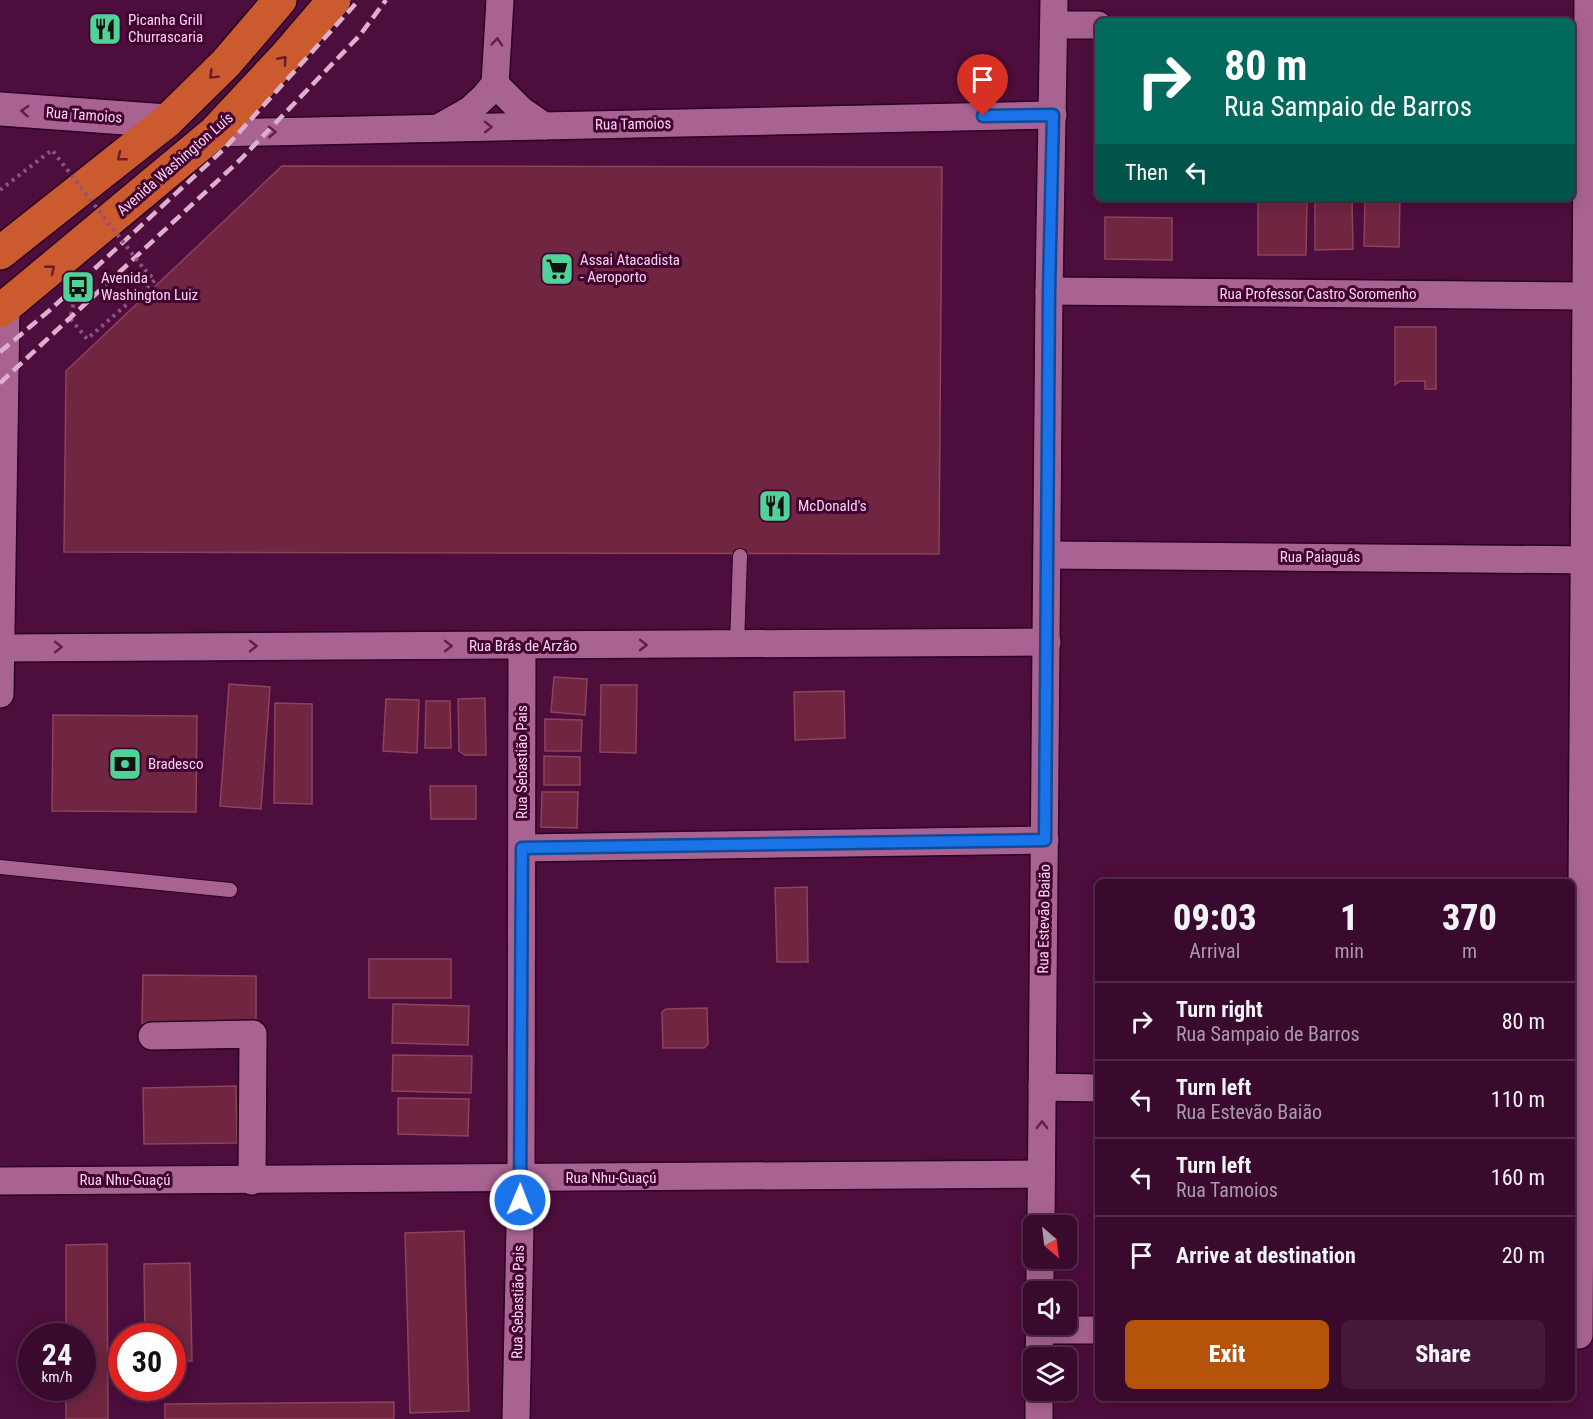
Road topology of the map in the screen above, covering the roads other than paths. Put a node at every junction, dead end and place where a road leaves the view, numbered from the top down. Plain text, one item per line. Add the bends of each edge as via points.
1 (280, 0) edge
2 (334, 0) edge
3 (500, 0) edge
4 (1054, 12) edge
5 (1585, 19) edge
6 (1095, 24) edge
7 (495, 84) junction
8 (0, 109) edge
9 (1053, 115) junction
10 (167, 121) junction
11 (544, 126) junction
12 (439, 128) junction
13 (214, 133) junction
14 (0, 253) edge
15 (1049, 291) junction
16 (1586, 296) junction
17 (3, 309) edge
18 (1048, 555) junction
19 (740, 556) dead end
20 (1589, 560) edge
21 (1047, 642) junction
22 (736, 645) junction
23 (522, 646) junction
24 (0, 648) edge
25 (0, 694) edge
26 (1045, 840) junction
27 (522, 848) junction
28 (0, 867) edge
29 (230, 890) dead end
30 (152, 1036) dead end
31 (1042, 1087) junction
32 (1095, 1088) edge
33 (1582, 1097) edge
34 (1041, 1174) junction
35 (520, 1178) junction
36 (0, 1181) edge
37 (252, 1181) junction
38 (1041, 1215) edge
39 (1077, 1329) edge
40 (1095, 1330) edge
41 (1581, 1335) edge
42 (1039, 1401) edge
43 (516, 1419) edge
44 (1039, 1419) edge

1 -> 10 highway via 226,63
13 -> 2 highway, Avenida Washington Luís
7 -> 3 street
4 - 6 street
4 - 9 street, Rua Estevão Baião
5 - 16 street
7 - 11 street
7 - 12 street via 470,110
10 -> 8 main road, Rua Tamoios
9 - 11 street, Rua Tamoios
9 - 15 street, Rua Estevão Baião
10 -> 14 highway
12 -> 11 street, Rua Tamoios
13 -> 12 street, Rua Tamoios
17 -> 13 highway, Avenida Washington Luís
15 - 16 street, Rua Professor Castro Soromenho
15 - 18 street, Rua Estevão Baião
16 - 20 street
17 - 24 street
18 - 20 street, Rua Paiaguás
18 - 21 street, Rua Estevão Baião
19 - 22 lane
20 - 33 street
21 - 22 street, Rua Brás de Arzão
21 - 26 street, Rua Estevão Baião
23 -> 22 street, Rua Brás de Arzão
24 -> 23 street, Rua Brás de Arzão
23 - 27 street, Rua Sebastião Pais
24 - 25 street
26 - 27 street
26 - 31 street, Rua Estevão Baião
27 - 35 street, Rua Sebastião Pais
28 - 29 lane
30 - 37 street via 253,1034
31 - 32 street
34 -> 31 street, Rua Estevão Baião
33 - 41 street
34 - 35 street, Rua Nhu-Guaçú
34 - 38 street, Rua Estevão Baião
35 - 37 street, Rua Nhu-Guaçú
35 - 43 street, Rua Sebastião Pais
36 - 37 street, Rua Nhu-Guaçú
39 - 40 street
42 - 44 street

